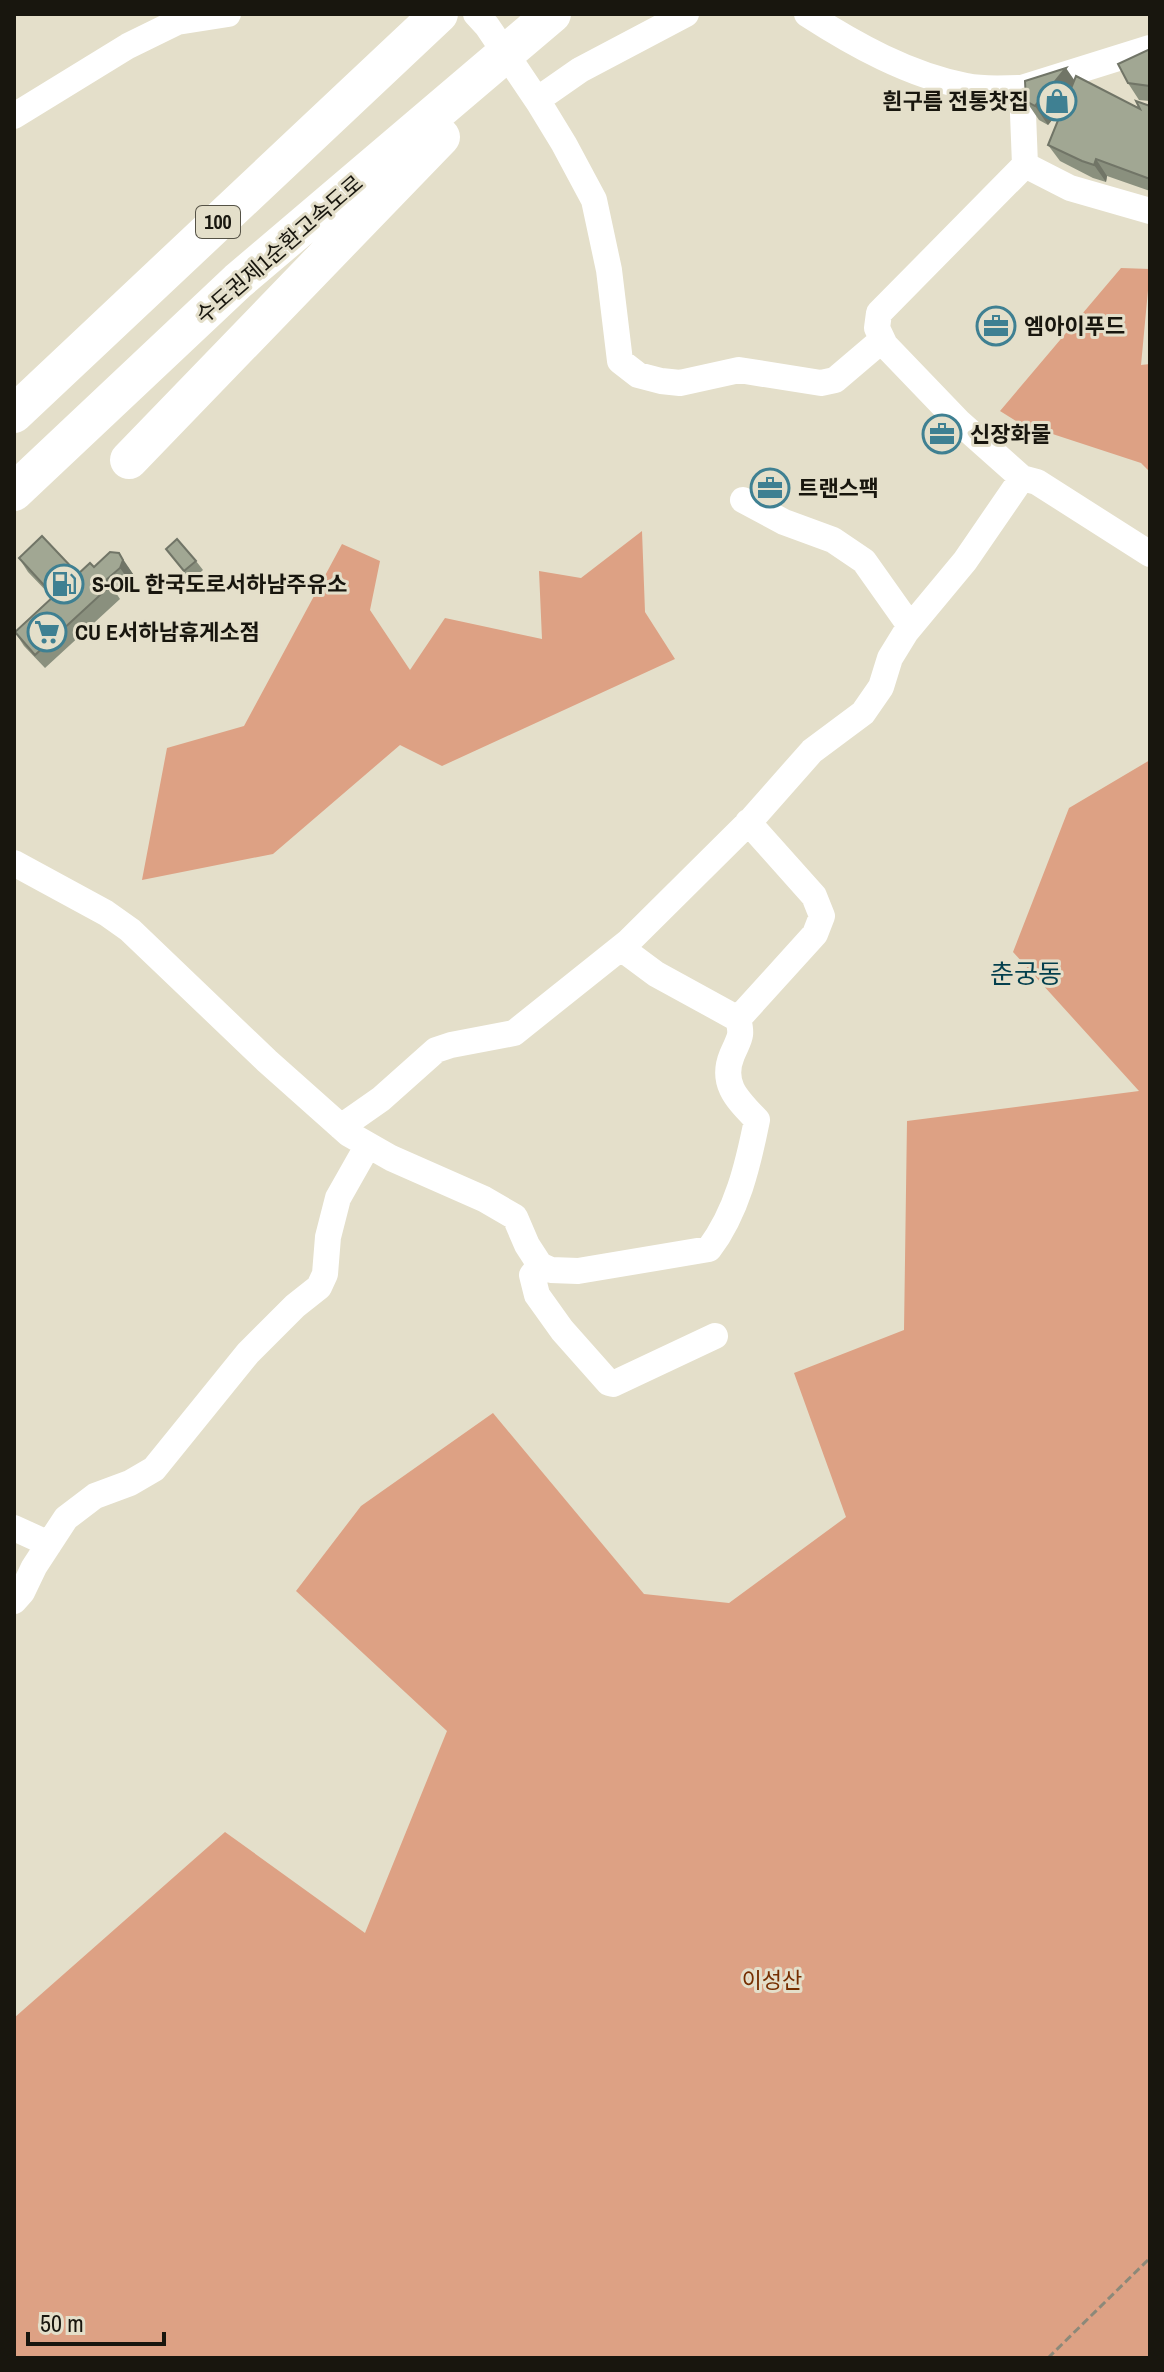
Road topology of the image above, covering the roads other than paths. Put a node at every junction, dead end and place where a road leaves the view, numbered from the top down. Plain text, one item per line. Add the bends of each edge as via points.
1 (228, 14) edge
2 (476, 14) edge
3 (553, 14) edge
4 (686, 14) edge
5 (807, 14) edge
6 (430, 22) edge
7 (1150, 48) edge
8 (1022, 88) junction
9 (476, 89) junction
10 (537, 100) junction
11 (14, 116) edge
12 (1025, 165) junction
13 (1150, 211) edge
14 (882, 340) junction
15 (14, 414) edge
16 (129, 460) dead end
17 (1022, 478) junction
18 (14, 492) edge
19 (743, 500) dead end
20 (1150, 554) edge
21 (910, 626) junction
22 (748, 822) junction
23 (14, 863) edge
24 (621, 948) junction
25 (738, 1019) junction
26 (341, 1127) junction
27 (368, 1145) junction
28 (540, 1265) junction
29 (715, 1336) dead end
30 (14, 1528) edge
31 (49, 1544) junction
32 (14, 1601) edge

1 - 11 street via 177,22
2 - 10 street
3 - 9 highway
4 - 10 street via 580,70
5 - 8 street via 855,44 917,72 967,87
6 - 15 highway, 100
7 - 8 street
8 - 12 street
9 - 16 highway
9 - 18 highway, 수도권제1순환고속도로 / 100 via 238,281
10 - 14 street via 594,200 620,361 638,375 680,383 739,370 821,383 835,380
12 - 13 street via 1070,188
12 - 14 street via 879,313
14 - 17 street via 959,422
17 - 20 street via 1037,482
17 - 21 street via 965,561
19 - 21 street via 833,540 864,561
21 - 22 street via 863,713 812,751
22 - 24 street
22 - 25 street via 814,896 822,916 815,934
23 - 26 street via 130,930
24 - 25 street via 656,974
24 - 26 street via 514,1033 436,1050
25 - 28 street via 742,1034 727,1076 735,1097 757,1120 732,1207 709,1249 578,1271
26 - 27 street
27 - 28 street via 515,1217
27 - 31 street via 338,1198 319,1287 248,1353 154,1469 95,1496 66,1518
28 - 29 street via 532,1275 537,1295 609,1383
30 - 31 street
31 - 32 street

